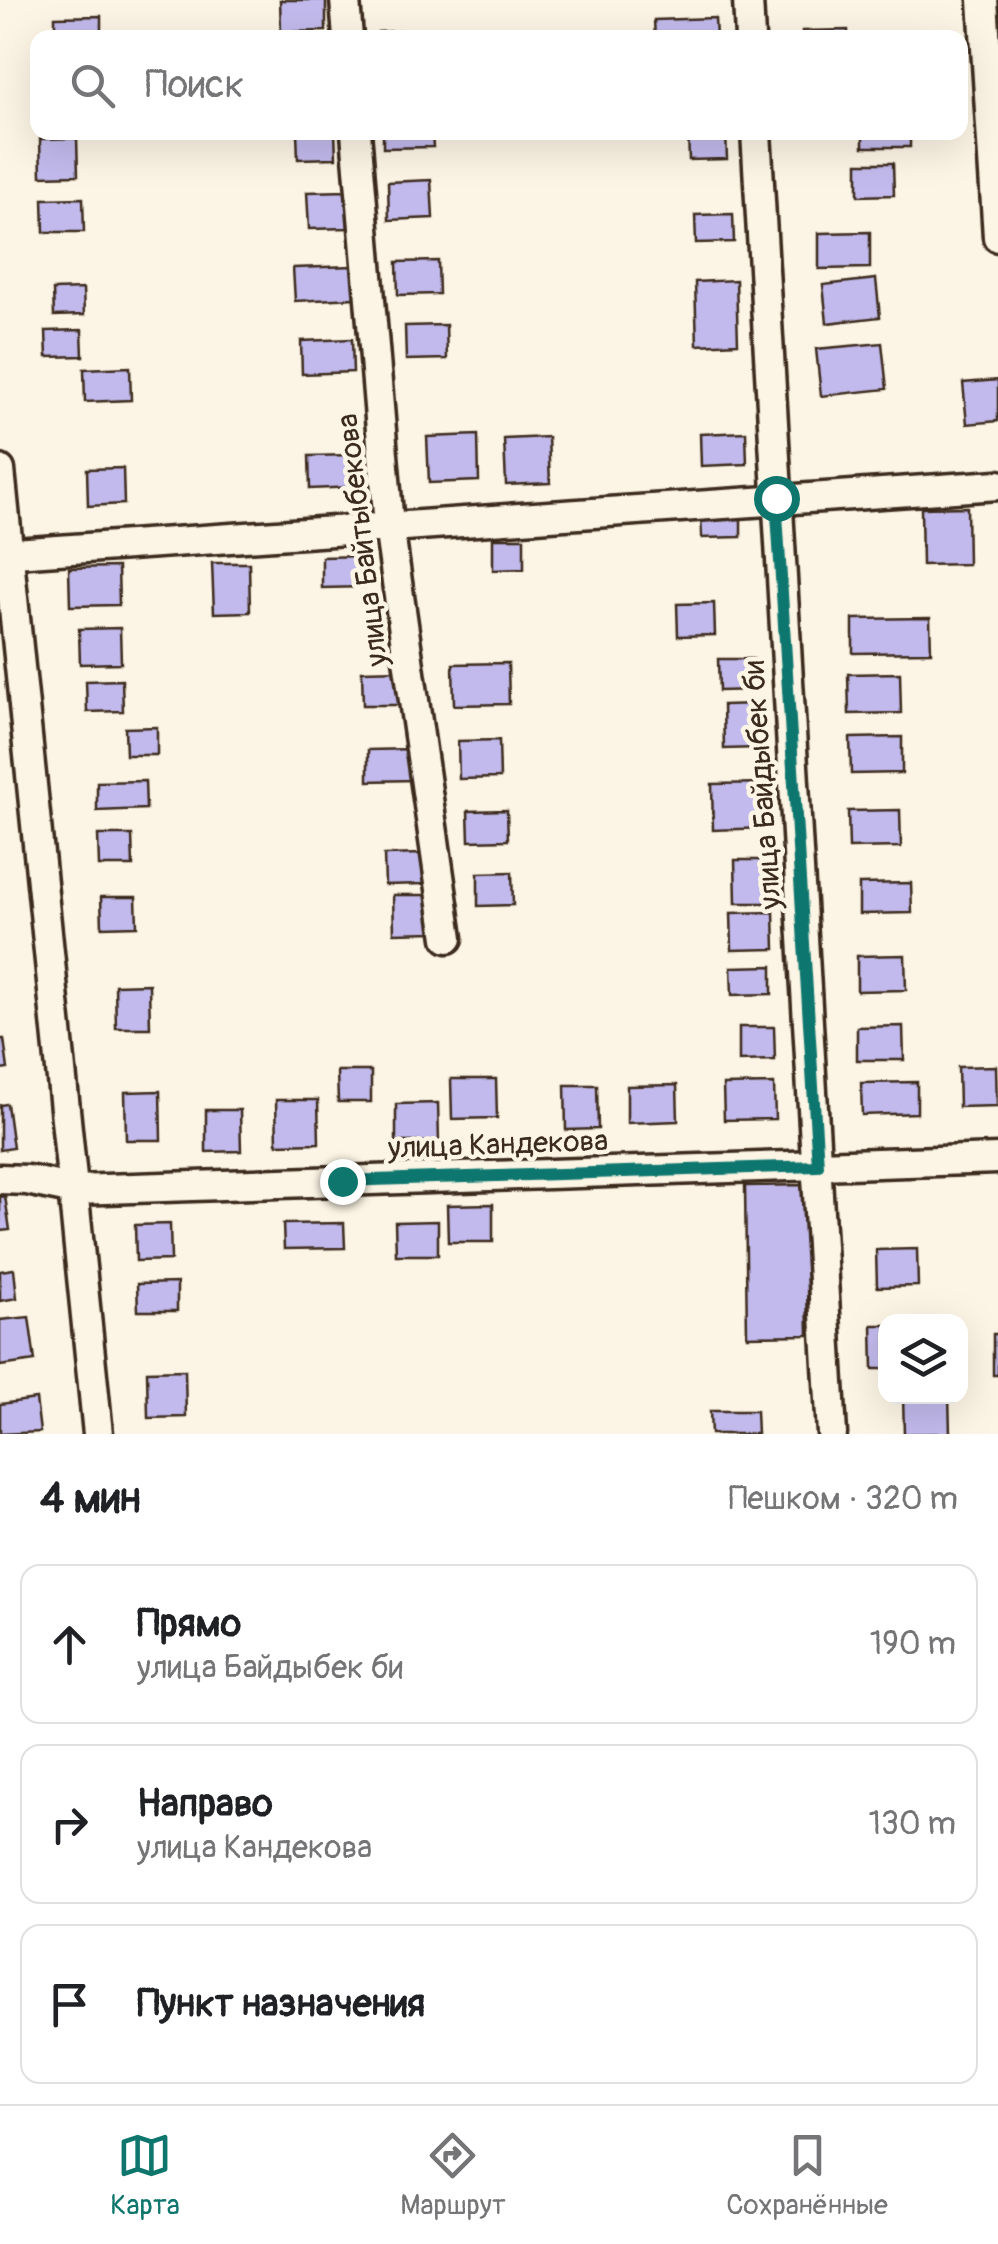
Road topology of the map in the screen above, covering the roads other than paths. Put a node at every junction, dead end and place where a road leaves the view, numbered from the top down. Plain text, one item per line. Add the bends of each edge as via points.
1 (345, 0) edge
2 (748, 0) edge
3 (983, 0) edge
4 (347, 30) edge
5 (750, 30) edge
6 (357, 140) edge
7 (756, 140) edge
8 (998, 238) edge
9 (0, 470) edge
10 (998, 485) edge
11 (776, 498) junction
12 (389, 526) junction
13 (4, 554) edge
14 (448, 938) dead end
15 (998, 1159) edge
16 (818, 1166) junction
17 (0, 1180) edge
18 (75, 1190) junction
19 (98, 1434) edge
20 (832, 1434) edge

1 - 4 street
2 - 5 street
3 - 8 street
6 - 12 street, улица Байтыбекова
7 - 11 street, улица Байдыбек би
9 - 13 street
10 - 11 street
11 - 12 street
11 - 16 street, улица Байдыбек би
12 - 13 street
12 - 14 street, улица Байтыбекова
13 - 18 street
15 - 16 street, улица Кандекова
16 - 18 street, улица Кандекова
16 - 20 street, улица Байдыбек би
17 - 18 street, улица Кандекова
18 - 19 street

